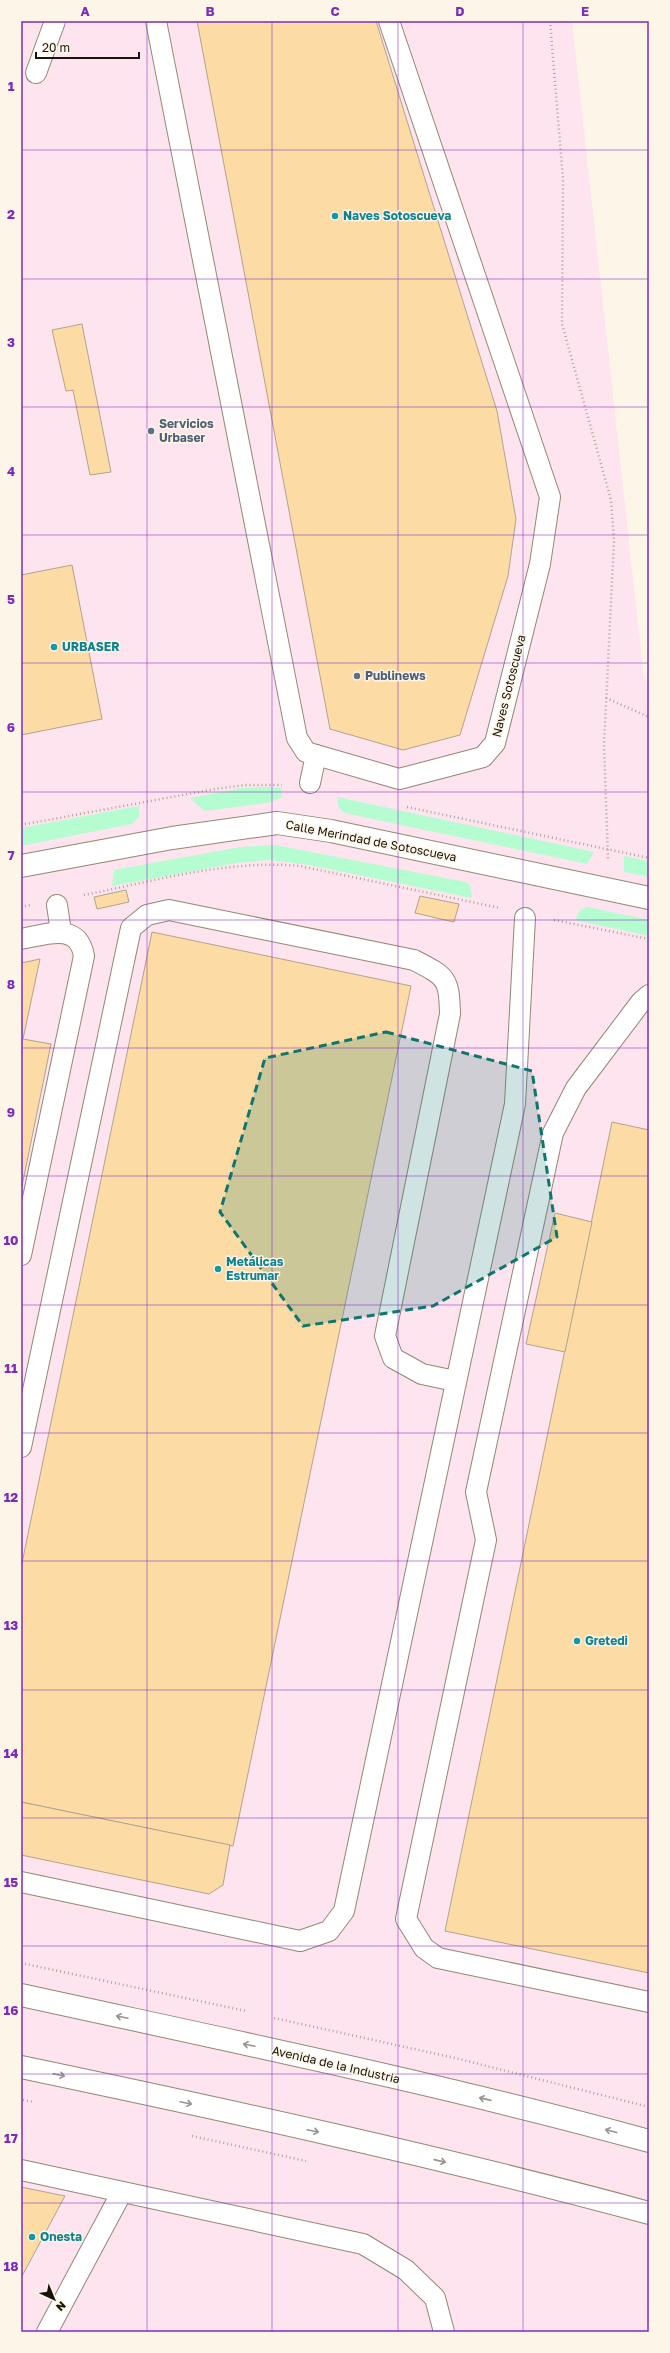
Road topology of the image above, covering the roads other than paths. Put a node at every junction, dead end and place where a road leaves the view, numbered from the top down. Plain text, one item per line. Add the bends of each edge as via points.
1 (55, 21) edge
2 (156, 21) edge
3 (389, 21) edge
4 (36, 72) dead end
5 (316, 755) junction
6 (310, 783) dead end
7 (21, 866) edge
8 (649, 898) edge
9 (57, 905) dead end
10 (525, 918) dead end
11 (60, 932) junction
12 (21, 939) edge
13 (649, 995) edge
14 (21, 1255) edge
15 (455, 1381) junction
16 (21, 1447) edge
17 (21, 1882) edge
18 (21, 1995) edge
19 (649, 2002) edge
20 (21, 2067) edge
21 (649, 2141) edge
22 (21, 2170) edge
23 (122, 2192) junction
24 (649, 2213) edge
25 (47, 2332) edge
26 (444, 2332) edge

1 - 4 lane
2 - 5 lane, Naves Sotoscueva via 297,738 306,752
3 - 5 lane, Naves Sotoscueva via 550,497 540,564 495,743 483,757 398,779
5 - 6 lane
7 - 8 main road, Calle Merindad de Sotoscueva via 172,838 277,823 332,831
9 - 11 lane
10 - 15 lane via 515,1104
11 - 12 lane
11 - 14 lane via 70,934 77,940 82,946 84,956
13 - 19 lane via 576,1088 553,1132 476,1492 486,1540 406,1919 424,1948 438,1958
15 - 16 lane via 422,1374 393,1358 385,1336 450,1014 449,987 437,972 414,960 169,910 147,915 131,928
15 - 17 lane via 344,1911 329,1931 300,1941
21 -> 18 main road, Avenida de la Industria via 559,2116
20 -> 24 main road via 338,2137
22 - 23 lane
23 - 25 lane
23 - 26 lane via 363,2244 406,2270 435,2298

